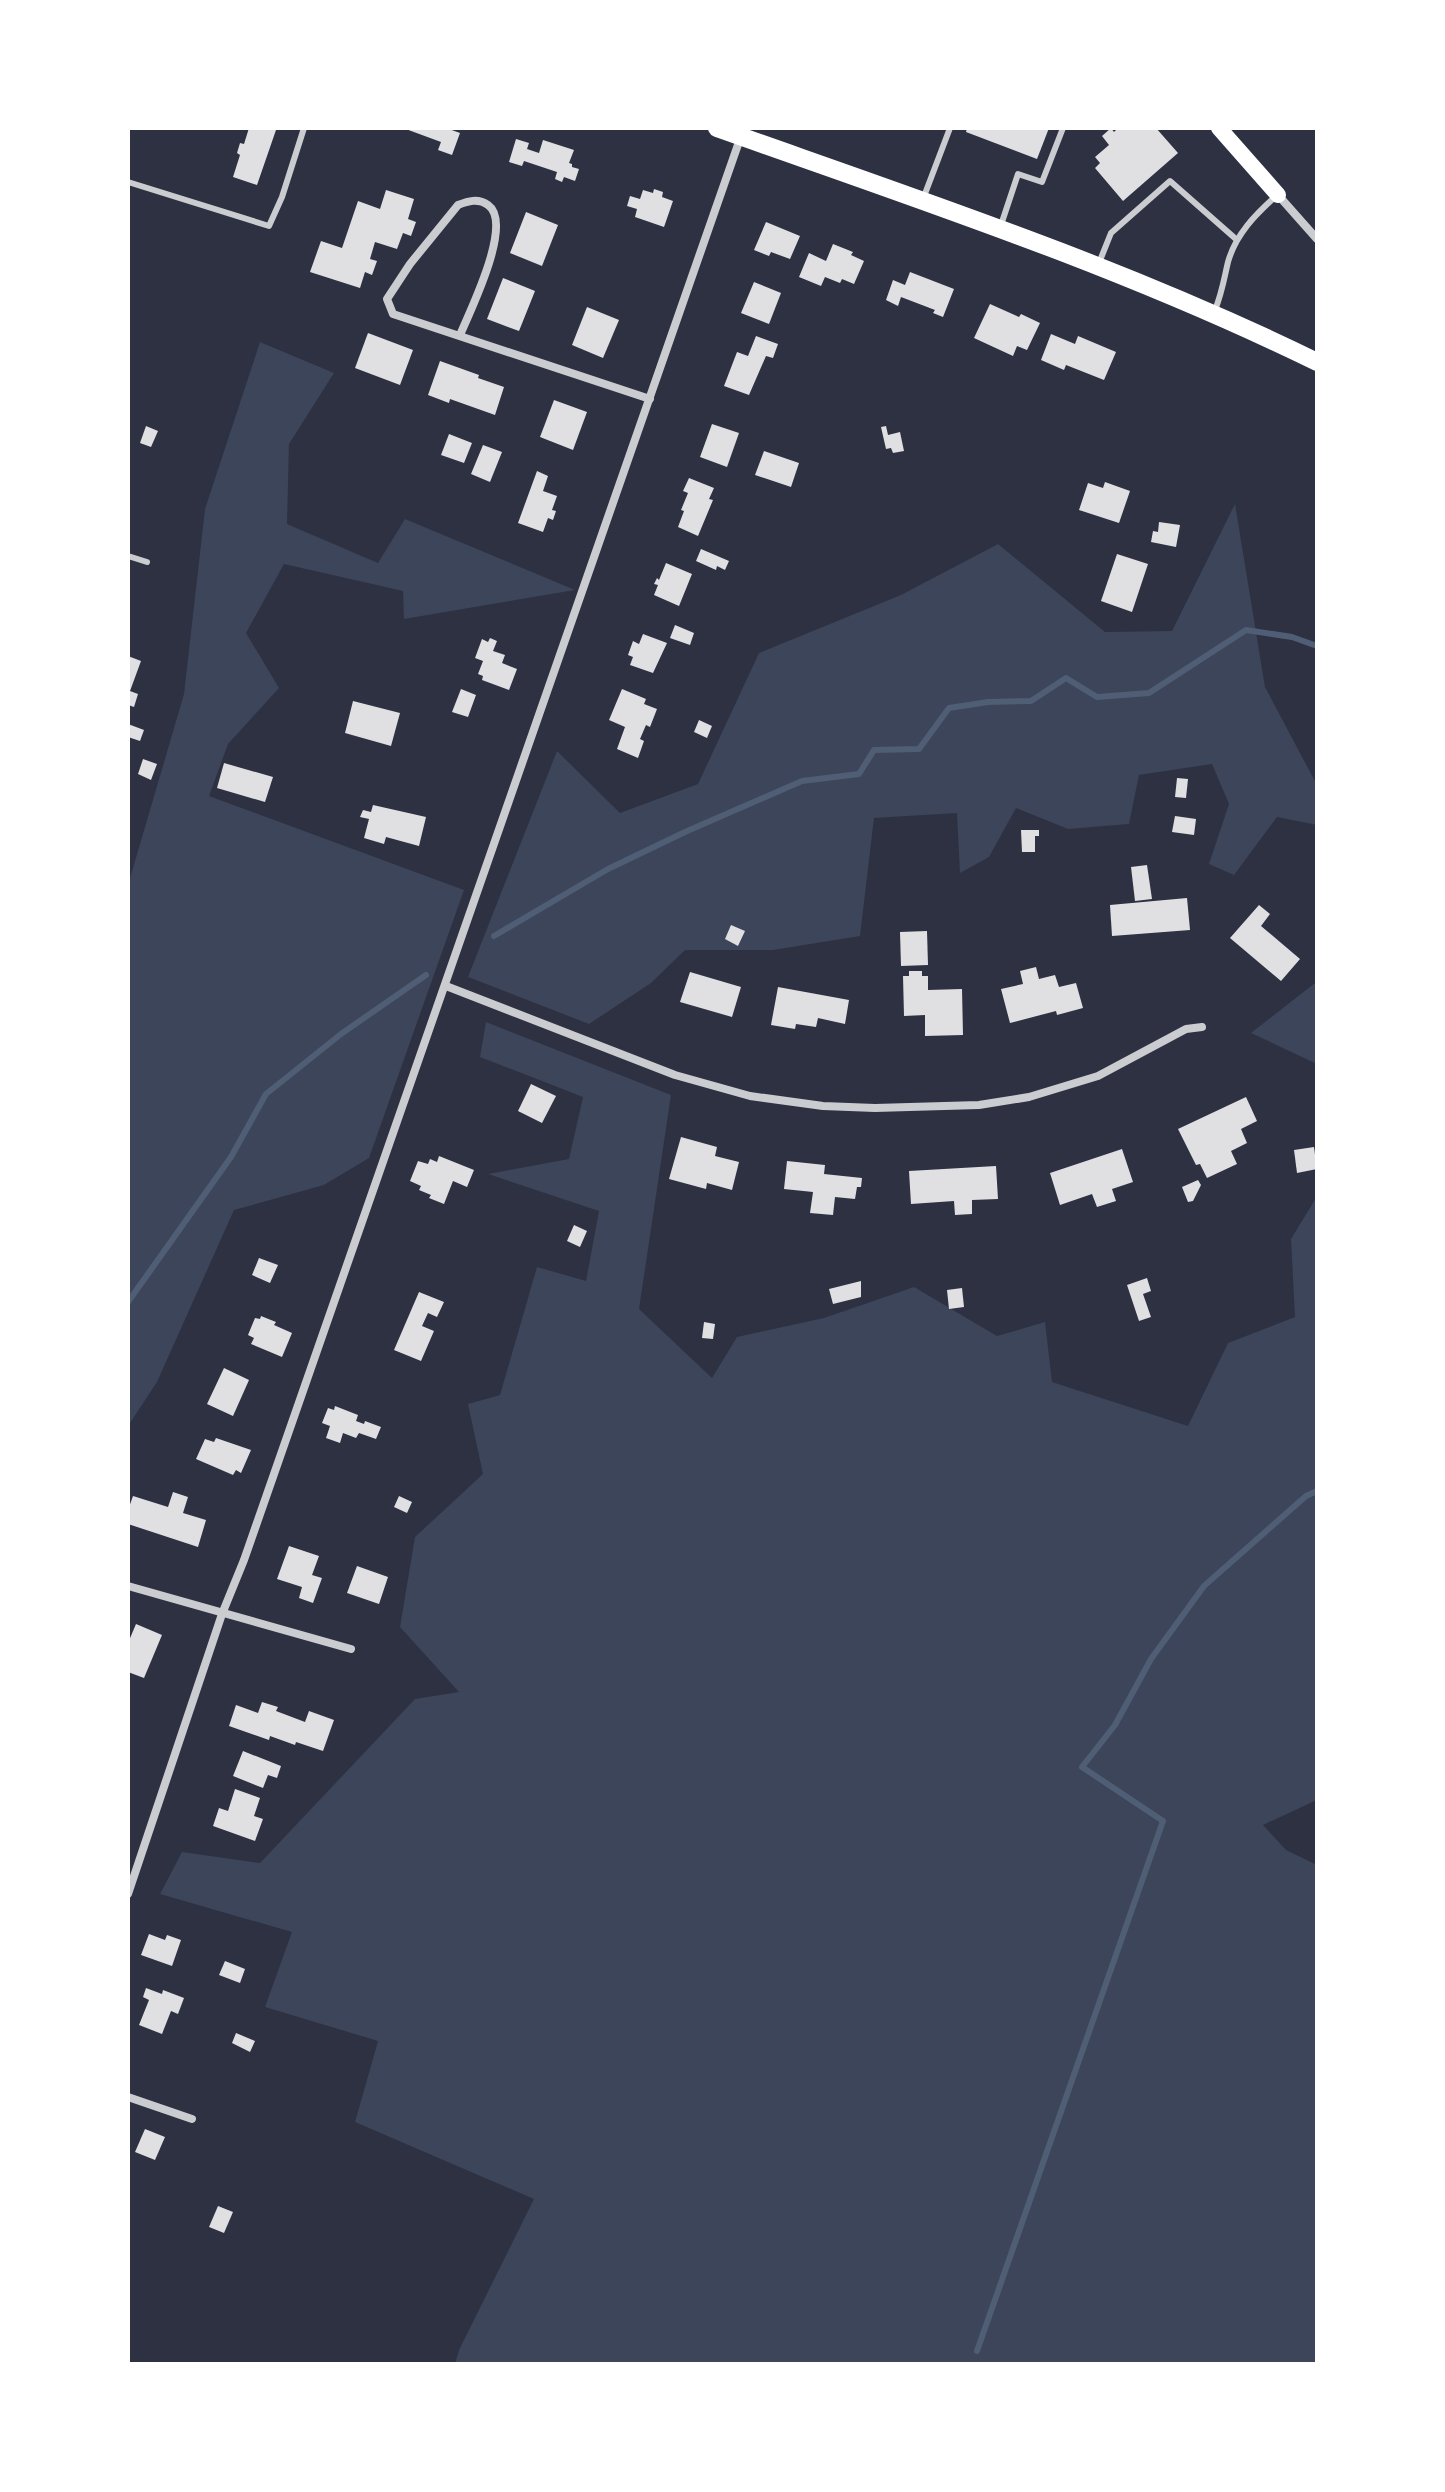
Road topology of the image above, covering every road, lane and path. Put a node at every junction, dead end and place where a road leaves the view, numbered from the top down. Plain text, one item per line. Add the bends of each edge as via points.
1 (304, 128) edge
2 (717, 128) edge
3 (950, 128) edge
4 (1063, 128) edge
5 (1219, 128) edge
6 (742, 132) edge
7 (128, 182) edge
8 (1278, 195) junction
9 (923, 199) junction
10 (1000, 228) junction
11 (1317, 239) edge
12 (1237, 240) junction
13 (1098, 265) junction
14 (1213, 313) junction
15 (460, 335) junction
16 (1317, 362) edge
17 (650, 399) junction
18 (128, 556) edge
19 (147, 562) dead end
20 (446, 986) junction
21 (1202, 1027) dead end
22 (128, 1586) edge
23 (222, 1614) junction
24 (351, 1649) dead end
25 (128, 1855) edge
26 (139, 1861) junction
27 (128, 1894) edge
28 (128, 2097) edge
29 (192, 2119) dead end

1 - 7 lane via 269,226
2 - 6 main road
3 - 9 lane
4 - 10 lane via 1042,182 1018,174
5 - 8 main road
6 - 9 main road
6 - 17 street
8 - 11 street
8 - 12 lane via 1253,216
9 - 10 main road
10 - 13 main road
12 - 13 lane via 1170,181 1111,233
12 - 14 lane
13 - 14 main road
14 - 16 main road
15 - 15 street via 496,235 494,211 478,201 458,205 387,299 393,314
15 - 17 street
17 - 20 street
18 - 19 lane
20 - 21 street via 675,1075 750,1096 823,1106 979,1105 1029,1097 1098,1076 1186,1029
20 - 23 street
22 - 23 street
23 - 24 street
23 - 26 street
25 - 26 street
26 - 27 street
28 - 29 street

